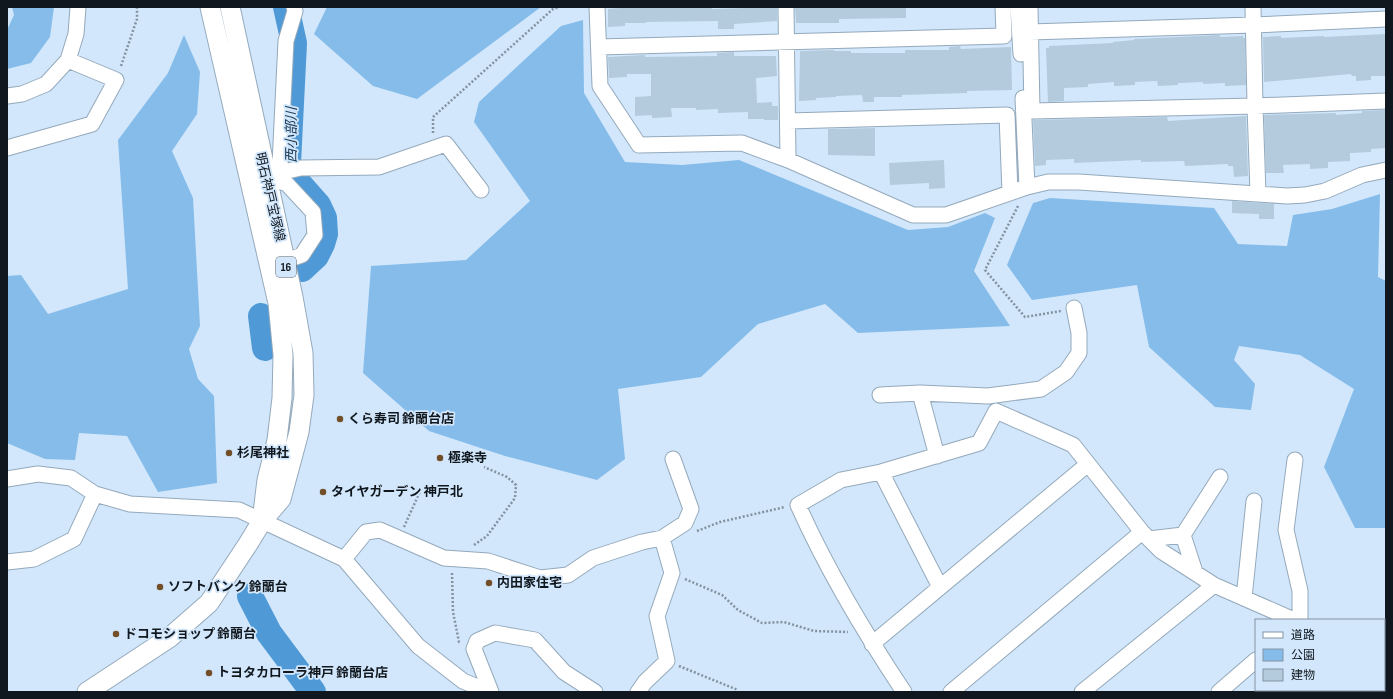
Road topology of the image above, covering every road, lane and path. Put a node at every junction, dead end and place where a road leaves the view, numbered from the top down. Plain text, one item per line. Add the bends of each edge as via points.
1 (78, 7) edge
2 (137, 7) edge
3 (210, 7) edge
4 (230, 7) edge
5 (294, 7) edge
6 (559, 7) edge
7 (597, 7) edge
8 (786, 7) edge
9 (1003, 7) edge
10 (1018, 7) edge
11 (1030, 7) edge
12 (1253, 7) edge
13 (1386, 19) edge
14 (1253, 25) junction
15 (1030, 32) junction
16 (786, 42) junction
17 (599, 47) junction
18 (68, 60) junction
19 (116, 80) junction
20 (7, 96) edge
21 (1386, 101) edge
22 (1255, 106) junction
23 (788, 121) junction
24 (7, 148) edge
25 (432, 148) junction
26 (788, 160) junction
27 (1386, 170) edge
28 (266, 176) junction
29 (1027, 187) junction
30 (481, 190) dead end
31 (1010, 193) junction
32 (1258, 193) junction
33 (285, 261) junction
34 (1074, 308) joint
35 (920, 393) junction
36 (880, 395) dead end
37 (937, 456) junction
38 (673, 459) dead end
39 (1295, 460) dead end
40 (1088, 464) junction
41 (484, 467) dead end
42 (881, 472) junction
43 (1220, 477) dead end
44 (7, 479) edge
45 (422, 487) dead end
46 (95, 494) junction
47 (1254, 501) dead end
48 (798, 505) junction
49 (262, 521) junction
50 (693, 533) dead end
51 (1183, 535) junction
52 (1145, 536) junction
53 (400, 538) junction
54 (662, 538) junction
55 (344, 559) junction
56 (448, 559) junction
57 (7, 562) edge
58 (1195, 572) junction
59 (672, 573) junction
60 (1214, 585) junction
61 (940, 587) junction
62 (1244, 598) junction
63 (1292, 619) edge
64 (1300, 619) edge
65 (869, 638) junction
66 (474, 649) junction
67 (667, 661) junction
68 (1255, 661) edge
69 (738, 690) dead end
70 (87, 692) edge
71 (491, 692) edge
72 (595, 692) edge
73 (638, 692) edge
74 (904, 692) edge
75 (951, 692) edge
76 (1082, 692) edge
77 (1219, 692) edge

1 - 18 street via 76,34
2 - 19 path via 136,20
3 - 49 main road, 明石神戸宝塚線 / 16 via 278,311 283,355 282,398 277,440 267,480
4 - 28 main road, 明石神戸宝塚線 / 16
5 - 28 street via 295,12 286,41 280,164
6 - 25 path via 553,9 432,117
7 - 17 street
8 - 16 street
9 - 16 street via 1004,36
10 - 29 street
11 - 15 street
12 - 14 street
13 - 14 street
14 - 15 street
14 - 22 street
15 - 22 street via 1032,111
16 - 17 street
16 - 23 street
17 - 26 street via 600,86 639,145 742,143
18 - 19 street
18 - 20 street via 46,84 22,94
19 - 24 street via 92,124
21 - 22 street
22 - 32 street
23 - 26 street
23 - 31 street via 1007,115
25 - 28 street via 379,167 301,168
25 - 30 street via 446,144
26 - 31 street via 914,215 946,215
27 - 32 street via 1362,175 1325,191 1305,195
28 - 33 main road, 明石神戸宝塚線 / 16
28 - 33 street via 287,184 313,212 315,235 302,255
29 - 31 street
29 - 32 street via 1048,182 1079,182
29 - 34 path via 985,270 1025,317
33 - 49 main road, 明石神戸宝塚線 / 16 via 303,353 304,395 299,432 281,499
34 - 35 street via 1079,333 1079,353 1066,372 1041,389 988,396
35 - 36 street
35 - 37 street
37 - 40 street via 980,443 996,411 1073,445
37 - 42 street
38 - 54 street via 691,508 685,523
39 - 64 street via 1286,530 1300,591
40 - 52 street
40 - 61 street
41 - 56 path via 507,477 516,485 515,498 487,536
42 - 48 street via 841,480
42 - 61 street
43 - 51 street
44 - 46 street via 38,474 71,478
45 - 53 path
46 - 49 street via 130,504 239,510
46 - 57 street via 74,539 34,559
47 - 62 street
48 - 50 path via 720,522
48 - 65 street via 813,540
49 - 55 street
49 - 70 main road, 明石神戸宝塚線 / 16 via 208,603 169,638
51 - 52 street
51 - 58 street
52 - 58 street via 1161,551
52 - 75 street
53 - 55 street via 380,530 366,532
53 - 56 street
54 - 56 street via 593,558 568,575 554,577 540,578 488,561
54 - 59 street
55 - 71 street via 418,646 463,681
56 - 66 path via 452,573 453,612 459,642
58 - 60 street
59 - 65 path via 722,594 738,610 762,623 784,622 814,632
59 - 67 street via 657,616
60 - 62 street
60 - 76 street
61 - 65 street
62 - 63 street
65 - 74 street
66 - 71 street
66 - 72 street via 477,641 495,633 535,640 564,672
67 - 69 path
67 - 73 street via 644,682
68 - 77 street

